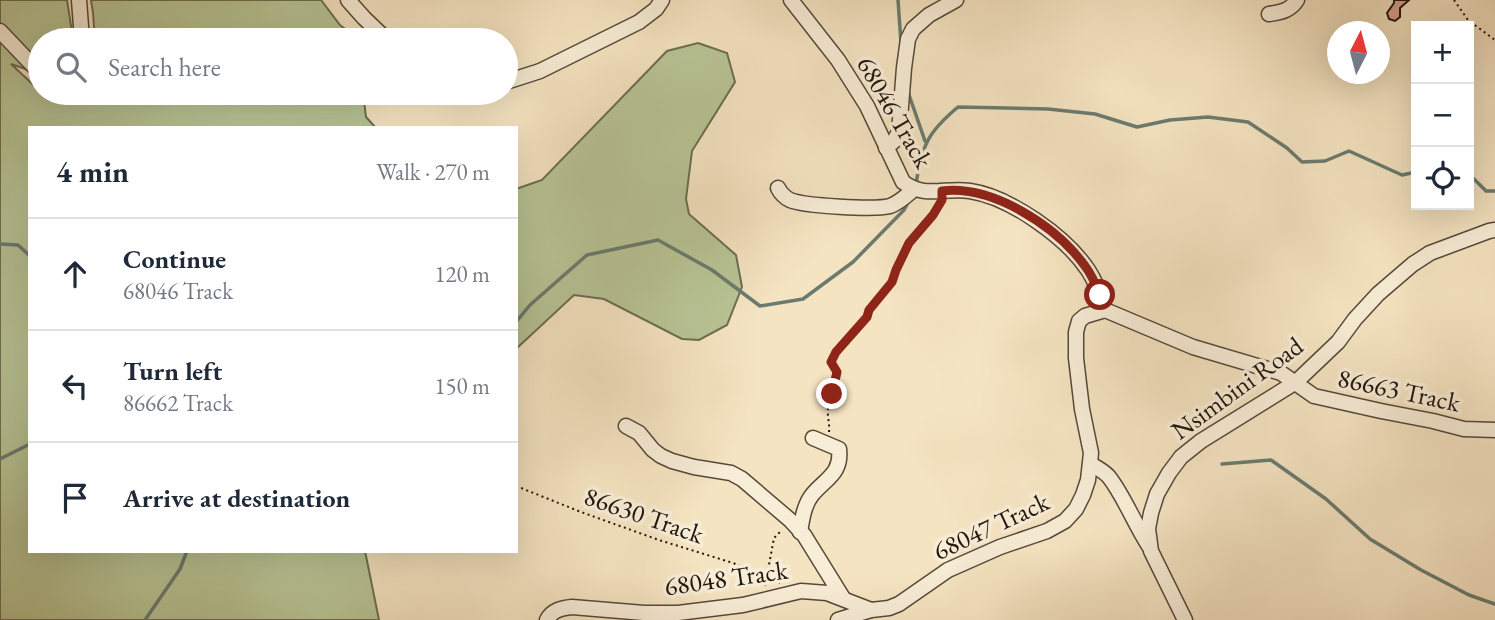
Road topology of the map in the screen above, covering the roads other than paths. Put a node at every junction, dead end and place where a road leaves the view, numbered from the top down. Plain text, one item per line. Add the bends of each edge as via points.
1 (79, 0) edge
2 (348, 0) edge
3 (662, 0) edge
4 (791, 0) edge
5 (956, 0) edge
6 (1297, 0) edge
7 (1269, 14) dead end
8 (81, 28) edge
9 (374, 28) edge
10 (0, 31) edge
11 (28, 60) edge
12 (518, 78) edge
13 (886, 148) junction
14 (778, 188) dead end
15 (912, 190) junction
16 (1495, 230) edge
17 (1105, 310) junction
18 (1296, 382) junction
19 (626, 426) dead end
20 (1495, 430) edge
21 (813, 438) dead end
22 (1091, 464) junction
23 (795, 526) junction
24 (1151, 551) junction
25 (843, 598) junction
26 (871, 610) junction
27 (547, 620) edge
28 (838, 620) edge
29 (1185, 620) edge

1 - 8 street
2 - 9 street
3 - 12 street via 639,22
4 - 13 street, 68046 Track via 838,60
5 - 13 street via 929,15 908,39 899,132
6 - 7 street via 1292,8
10 - 11 street
13 - 15 street, 68046 Track
14 - 15 street via 780,194 807,204 876,208 896,203
15 - 17 street, 68046 Track via 973,191 997,198 1045,227 1084,264
16 - 18 street, Nsimbini Road via 1430,253 1413,264 1378,294
17 - 18 street via 1193,347 1281,373
17 - 22 street, 68047 Track via 1085,316 1076,332
18 - 20 street, 86663 Track via 1314,396 1332,401 1464,429
18 - 24 street, Nsimbini Road via 1181,457 1157,494 1149,529
19 - 23 street via 672,461 731,472
21 - 23 street via 839,449 836,469 812,495
22 - 24 street via 1107,475 1119,492
22 - 26 street, 68047 Track via 1083,495 1065,521 948,570 899,604
23 - 25 street
24 - 29 street, Nsimbini Road
25 - 26 street, 68048 Track
25 - 27 street, 68048 Track via 801,591 678,613 572,607 556,610
26 - 28 street, 68047 Track

